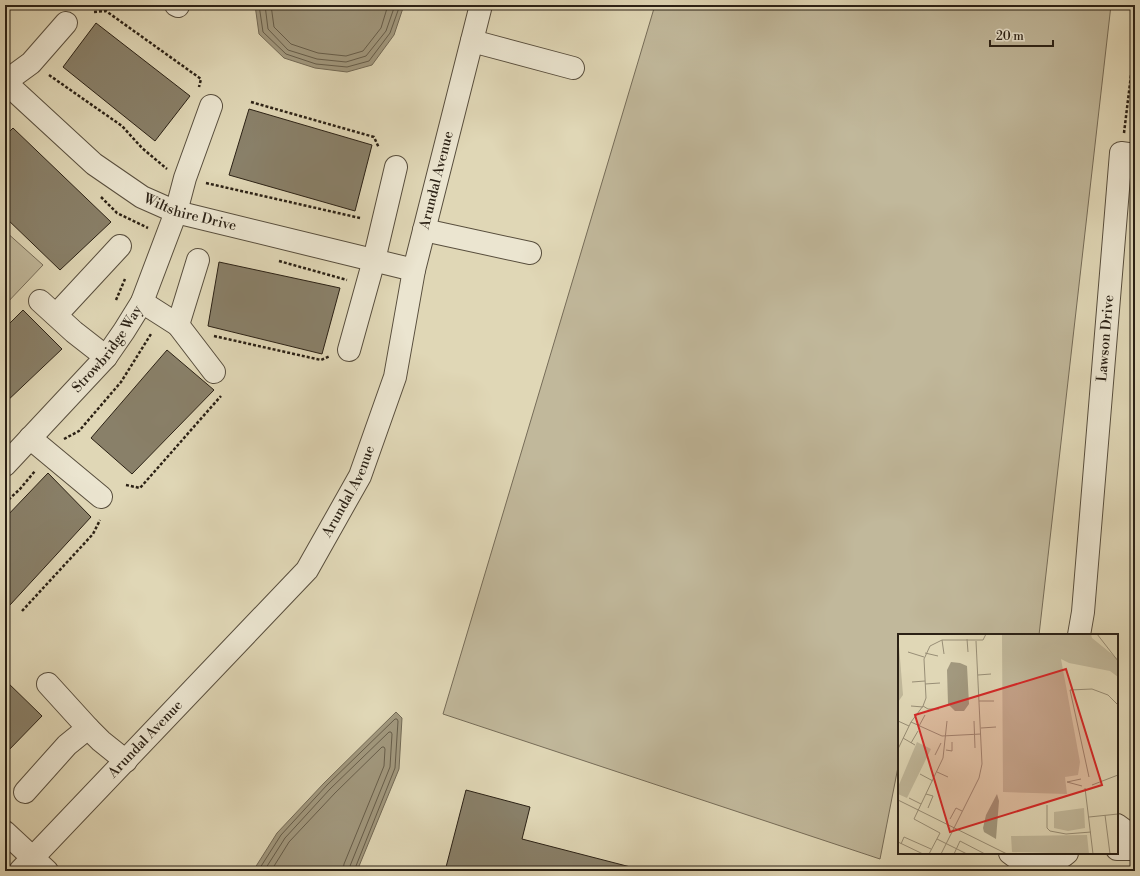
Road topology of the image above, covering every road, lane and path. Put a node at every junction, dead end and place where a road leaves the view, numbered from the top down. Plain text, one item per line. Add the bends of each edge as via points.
1 (481, 5) edge
2 (94, 12) dead end
3 (66, 23) dead end
4 (472, 41) junction
5 (1135, 42) edge
6 (573, 68) dead end
7 (44, 72) dead end
8 (5, 82) edge
9 (204, 98) joint
10 (251, 102) dead end
11 (379, 148) dead end
12 (1128, 154) edge
13 (396, 167) dead end
14 (185, 178) junction
15 (101, 197) dead end
16 (176, 212) junction
17 (360, 218) dead end
18 (149, 229) dead end
19 (424, 230) junction
20 (120, 246) dead end
21 (530, 253) dead end
22 (198, 260) dead end
23 (274, 260) dead end
24 (374, 260) junction
25 (414, 270) junction
26 (126, 279) dead end
27 (353, 280) dead end
28 (40, 301) dead end
29 (115, 301) dead end
30 (142, 302) junction
31 (56, 315) junction
32 (178, 325) junction
33 (208, 334) dead end
34 (340, 353) joint
35 (106, 357) junction
36 (214, 372) dead end
37 (221, 396) dead end
38 (30, 438) junction
39 (49, 454) junction
40 (5, 465) edge
41 (126, 485) dead end
42 (101, 497) dead end
43 (5, 504) edge
44 (100, 520) dead end
45 (22, 611) dead end
46 (1079, 634) edge
47 (48, 684) dead end
48 (88, 728) junction
49 (126, 761) junction
50 (25, 792) dead end
51 (1118, 826) edge
52 (5, 832) edge
53 (1135, 838) edge
54 (1135, 848) edge
55 (1118, 849) edge
56 (1012, 860) edge
57 (1056, 862) edge
58 (34, 867) edge

1 - 4 street, Arundal Avenue
2 - 9 path via 106,11 201,79
3 - 8 street via 31,64
4 - 6 street
4 - 19 street, Arundal Avenue
5 - 12 path
7 - 14 path via 122,126 142,148 176,176
8 - 16 street, Wiltshire Drive via 94,164 142,197
9 - 14 street, Strowbridge Way
10 - 11 path via 374,137
12 - 46 street, Lawson Drive
13 - 24 street
14 - 16 street, Strowbridge Way
14 - 17 path
15 - 18 path via 117,213
16 - 24 street, Wiltshire Drive
16 - 30 street, Strowbridge Way
19 - 21 street
19 - 25 street, Arundal Avenue
20 - 31 street
22 - 32 street
23 - 27 path
24 - 25 street, Wiltshire Drive
24 - 34 street
25 - 49 street, Arundal Avenue via 395,377 360,476 307,570
26 - 29 path
28 - 31 street
30 - 32 street
30 - 35 street, Strowbridge Way
31 - 35 street
32 - 36 street
33 - 34 path via 321,360
35 - 38 street, Strowbridge Way
37 - 41 path via 140,488
38 - 39 street
38 - 40 street, Strowbridge Way
39 - 42 street
39 - 43 path
44 - 45 path via 93,534
47 - 48 street
48 - 49 street
48 - 50 street via 68,745
49 - 58 street, Arundal Avenue
51 - 53 street
52 - 58 street
54 - 55 street
56 - 57 street via 1040,864

